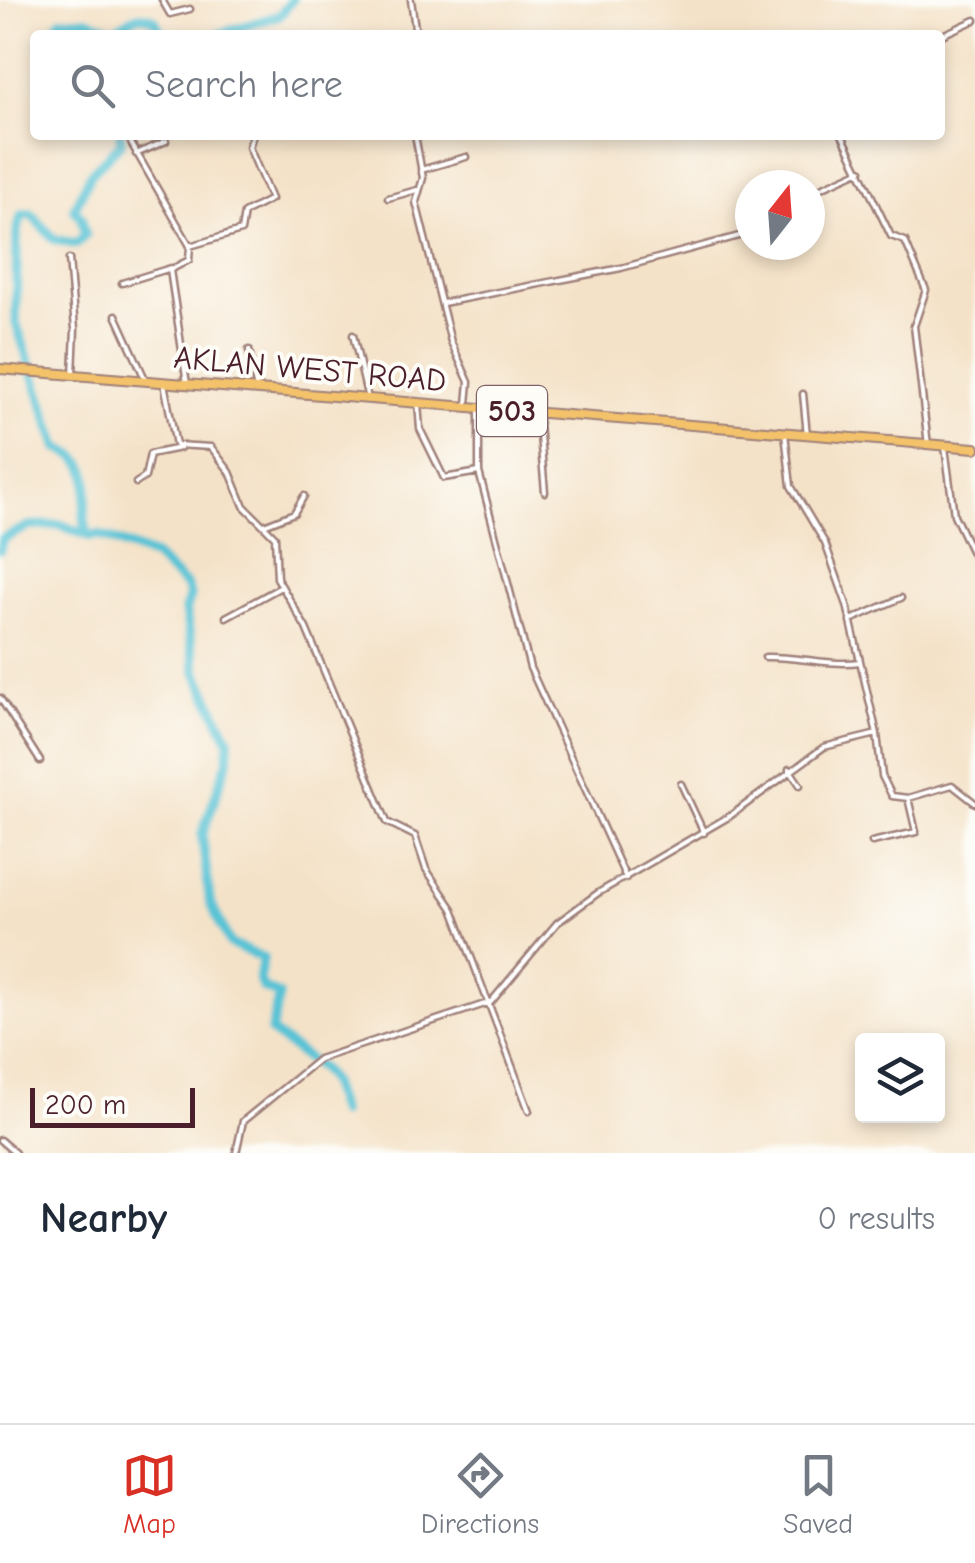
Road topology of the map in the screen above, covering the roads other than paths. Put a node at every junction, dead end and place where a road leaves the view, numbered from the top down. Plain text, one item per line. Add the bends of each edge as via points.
1 (162, 0) edge
2 (411, 0) edge
3 (190, 10) dead end
4 (975, 20) edge
5 (415, 30) edge
6 (945, 34) edge
7 (251, 140) edge
8 (416, 140) edge
9 (845, 140) edge
10 (166, 141) dead end
11 (131, 143) dead end
12 (136, 154) junction
13 (466, 156) dead end
14 (422, 170) junction
15 (861, 170) junction
16 (825, 186) edge
17 (417, 190) junction
18 (388, 198) dead end
19 (735, 237) edge
20 (190, 246) junction
21 (69, 259) dead end
22 (171, 268) junction
23 (122, 283) dead end
24 (443, 303) junction
25 (116, 315) dead end
26 (353, 335) dead end
27 (249, 350) dead end
28 (0, 370) edge
29 (73, 375) junction
30 (146, 381) junction
31 (164, 383) junction
32 (187, 384) junction
33 (257, 390) junction
34 (803, 394) dead end
35 (368, 399) junction
36 (418, 403) junction
37 (466, 407) junction
38 (478, 408) junction
39 (538, 413) junction
40 (784, 433) junction
41 (807, 434) junction
42 (928, 445) junction
43 (945, 446) junction
44 (180, 448) junction
45 (975, 448) edge
46 (480, 472) junction
47 (136, 483) dead end
48 (544, 492) dead end
49 (304, 496) dead end
50 (264, 525) junction
51 (975, 560) edge
52 (281, 587) junction
53 (901, 598) dead end
54 (226, 616) dead end
55 (850, 620) junction
56 (765, 656) dead end
57 (860, 662) junction
58 (0, 698) edge
59 (878, 734) junction
60 (40, 761) dead end
61 (789, 769) junction
62 (681, 784) dead end
63 (800, 785) dead end
64 (908, 798) junction
65 (975, 803) edge
66 (704, 833) junction
67 (872, 842) dead end
68 (626, 878) junction
69 (491, 1002) junction
70 (529, 1111) dead end
71 (0, 1140) edge
72 (15, 1153) edge
73 (236, 1153) edge

1 - 3 street via 170,14
2 - 5 street
4 - 6 street
7 - 20 street via 270,200 244,213 241,231
8 - 14 street
9 - 15 street
10 - 12 street
11 - 12 street
12 - 20 street
13 - 14 street
14 - 17 street
15 - 16 street
15 - 42 street via 891,236 905,242 925,286 914,326
17 - 18 street
17 - 24 street
19 - 24 street via 621,268
20 - 22 street via 189,260
21 - 29 street
22 - 23 street
22 - 32 street
24 - 37 street via 468,382
25 - 30 street
26 - 35 street
27 - 33 street
28 - 29 main road, AKLAN WEST ROAD / 503
29 - 30 main road, AKLAN WEST ROAD / 503
30 - 31 main road, AKLAN WEST ROAD / 503
31 - 32 main road, AKLAN WEST ROAD / 503
31 - 44 street
32 - 33 main road, AKLAN WEST ROAD / 503
33 - 35 main road, AKLAN WEST ROAD / 503
34 - 41 street
35 - 36 main road, AKLAN WEST ROAD / 503
36 - 37 main road, AKLAN WEST ROAD / 503
36 - 46 street via 420,429 444,478
37 - 38 main road, AKLAN WEST ROAD / 503
38 - 39 main road, AKLAN WEST ROAD / 503
38 - 46 street
39 - 40 main road, AKLAN WEST ROAD / 503
39 - 48 street
40 - 41 main road, AKLAN WEST ROAD / 503
40 - 55 street via 791,486 825,543
41 - 42 main road, AKLAN WEST ROAD / 503
42 - 43 main road, AKLAN WEST ROAD / 503
43 - 45 main road, AKLAN WEST ROAD / 503
43 - 51 street via 954,515
44 - 47 street via 150,454 145,477
44 - 50 street via 211,447 244,506
46 - 68 street via 530,668
49 - 50 street via 294,513
50 - 52 street via 274,537
52 - 54 street
52 - 69 street via 306,628 387,822 415,836
53 - 55 street
55 - 57 street
56 - 57 street
57 - 59 street
58 - 60 street
59 - 61 street via 824,747
59 - 64 street via 882,776 892,796
61 - 63 street
61 - 66 street
62 - 66 street
64 - 65 street via 952,785
64 - 67 street via 916,832
66 - 68 street
68 - 69 street via 558,924
69 - 70 street
69 - 73 street via 319,1058 244,1121
71 - 72 street

